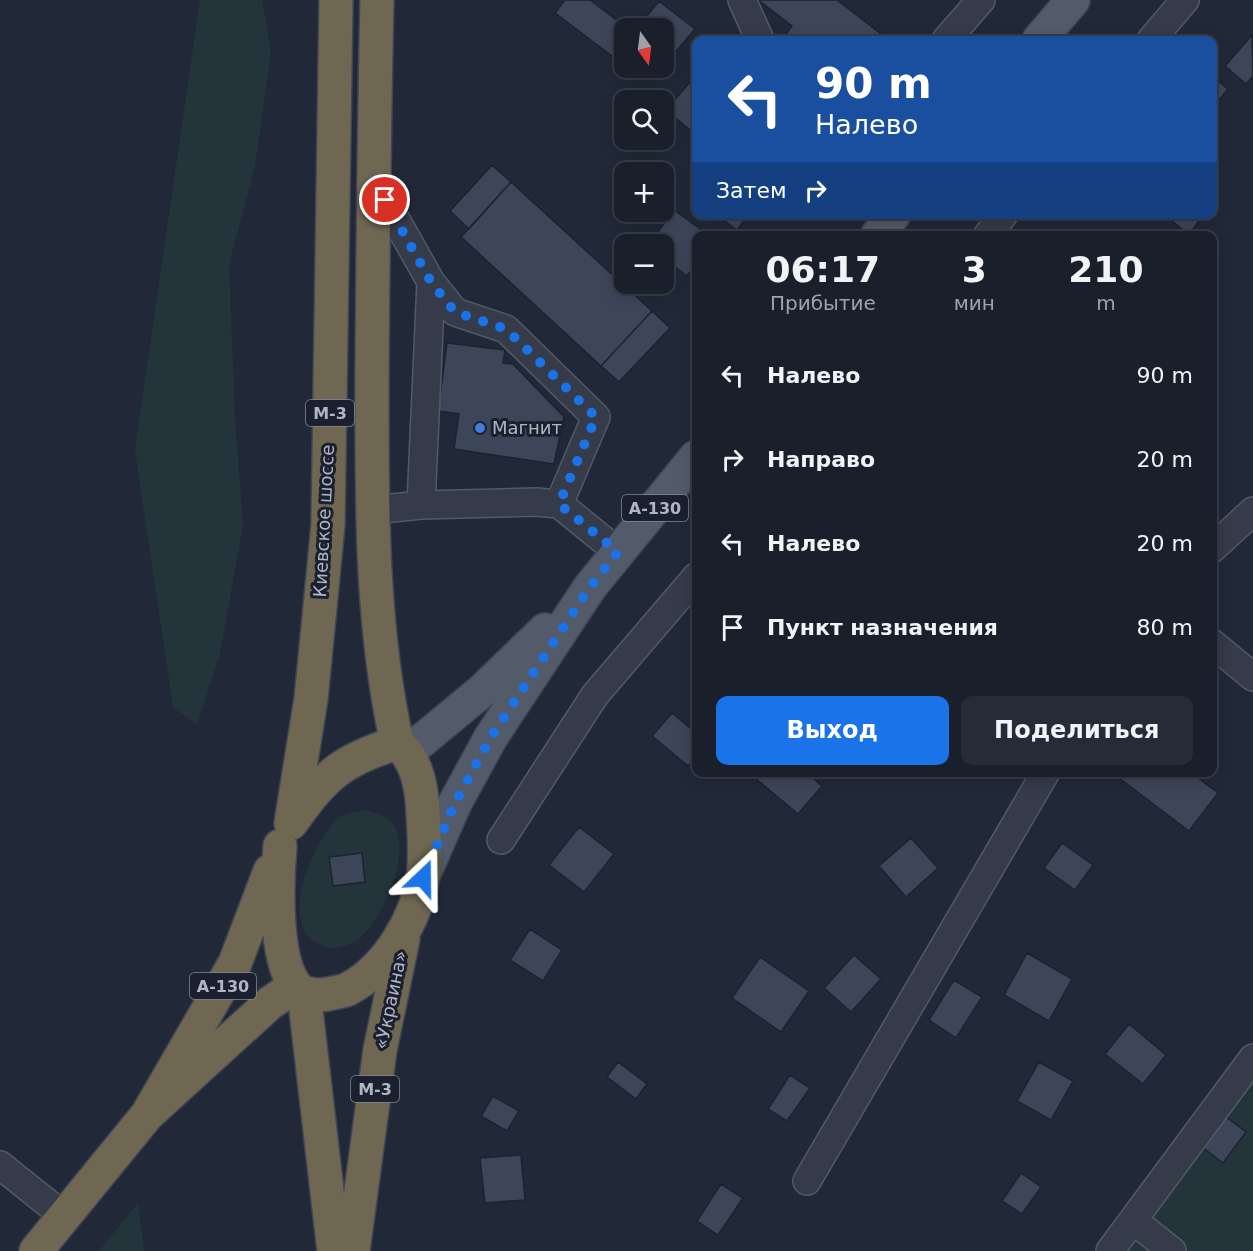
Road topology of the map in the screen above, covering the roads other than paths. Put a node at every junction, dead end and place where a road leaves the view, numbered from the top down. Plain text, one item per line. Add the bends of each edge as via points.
1 (336, 0) edge
2 (377, 0) edge
3 (742, 0) edge
4 (981, 0) edge
5 (1073, 0) edge
6 (1185, 0) edge
7 (758, 36) edge
8 (950, 36) edge
9 (1042, 36) edge
10 (1154, 36) edge
11 (373, 179) junction
12 (890, 219) edge
13 (1000, 219) edge
14 (881, 231) edge
15 (991, 231) edge
16 (431, 282) junction
17 (692, 463) edge
18 (559, 504) junction
19 (421, 505) junction
20 (373, 510) junction
21 (1253, 511) edge
22 (1217, 544) edge
23 (616, 555) junction
24 (692, 582) edge
25 (590, 587) junction
26 (1217, 647) edge
27 (1253, 677) edge
28 (403, 748) junction
29 (1043, 777) edge
30 (285, 835) junction
31 (501, 840) dead end
32 (423, 878) junction
33 (406, 928) junction
34 (299, 989) junction
35 (1253, 1058) edge
36 (147, 1115) junction
37 (0, 1165) edge
38 (807, 1181) dead end
39 (65, 1217) junction
40 (1133, 1220) junction
41 (36, 1251) edge
42 (334, 1251) edge
43 (353, 1251) edge
44 (1110, 1251) edge
45 (1172, 1251) edge

1 - 30 highway, Киевское шоссе / М-3 via 328,525 311,699
2 - 11 highway, М-3
3 - 7 street
4 - 8 street
5 - 9 main road
6 - 10 street
11 - 16 street
11 - 20 highway, М-3
12 - 14 main road
13 - 15 street
16 - 18 street via 455,312 506,329 596,417
16 - 19 street
17 - 23 main road, А-130
18 - 19 street
18 - 23 street
19 - 20 street
20 - 28 highway, М-3 via 378,640 384,684
21 - 22 street
23 - 25 main road, А-130
24 - 31 street via 595,695
25 - 28 main road, А-130 via 483,690
25 - 32 main road, А-130 via 491,737 455,803
26 - 27 street
28 - 30 highway, А-130 via 373,751 340,766 314,790
28 - 32 highway, М-3 via 416,770 423,804
29 - 38 street
30 - 34 highway, М-3 via 276,890 278,918 285,957
30 - 36 highway, А-130 via 235,963
32 - 33 highway, М-3
33 - 34 highway via 379,966 349,989 322,995
33 - 43 highway, «Украина» / М-3 via 380,1050
34 - 36 highway, А-130 via 270,1003
34 - 42 highway, М-3
35 - 40 street
36 - 39 highway, А-130
37 - 39 street
39 - 41 highway, А-130
40 - 44 street
40 - 45 street

